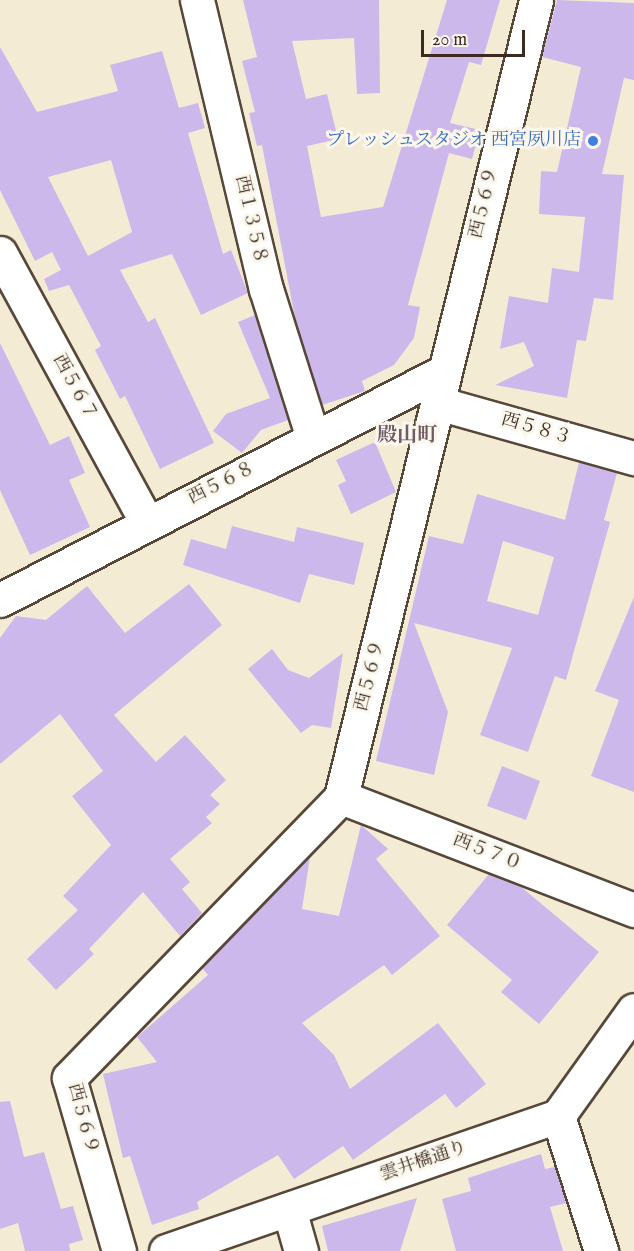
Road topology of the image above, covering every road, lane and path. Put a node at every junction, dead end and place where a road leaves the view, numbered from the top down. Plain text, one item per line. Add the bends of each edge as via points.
1 (197, 0) edge
2 (536, 0) edge
3 (4, 271) edge
4 (446, 371) junction
5 (438, 403) junction
6 (313, 438) junction
7 (634, 458) edge
8 (147, 523) junction
9 (0, 600) edge
10 (340, 797) junction
11 (634, 910) edge
12 (634, 1010) edge
13 (558, 1116) junction
14 (289, 1209) junction
15 (118, 1251) edge
16 (166, 1251) edge
17 (301, 1251) edge
18 (601, 1251) edge

1 - 6 street, 西１３５８ via 266,289
2 - 4 street, 西５６９
3 - 8 street, 西５６７
4 - 5 street, 西５６９
4 - 6 street, 西５６８
5 - 7 street, 西５８３
5 - 10 street, 西５６９
6 - 8 street, 西５６８
8 - 9 street, 西５６８
10 - 11 street, 西５７０
10 - 15 street, 西５６９ via 69,1078
12 - 13 street
13 - 14 street, 雲井橋通り
13 - 18 street
14 - 16 street, 雲井橋通り
14 - 17 street

